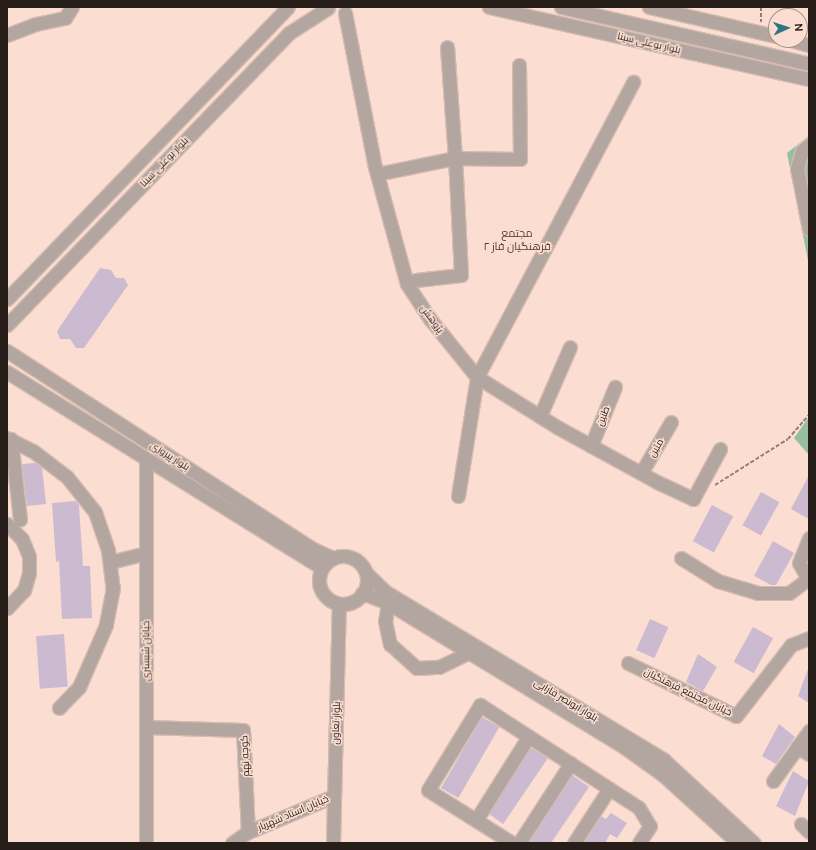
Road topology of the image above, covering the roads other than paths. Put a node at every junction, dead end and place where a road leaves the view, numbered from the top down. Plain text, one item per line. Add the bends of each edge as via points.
1 (72, 7) edge
2 (288, 7) edge
3 (489, 7) edge
4 (561, 7) edge
5 (649, 7) edge
6 (327, 8) edge
7 (350, 10) edge
8 (768, 34) edge
9 (7, 35) edge
10 (448, 47) dead end
11 (809, 64) edge
12 (519, 65) dead end
13 (809, 79) edge
14 (633, 82) dead end
15 (809, 144) edge
16 (455, 158) junction
17 (377, 174) junction
18 (809, 229) edge
19 (416, 280) dead end
20 (7, 299) edge
21 (7, 324) edge
22 (570, 347) dead end
23 (7, 352) edge
24 (7, 372) edge
25 (477, 376) junction
26 (615, 387) dead end
27 (540, 416) junction
28 (671, 422) dead end
29 (9, 439) edge
30 (591, 446) junction
31 (720, 448) dead end
32 (146, 459) junction
33 (641, 473) junction
34 (458, 496) dead end
35 (20, 520) dead end
36 (7, 524) edge
37 (809, 538) edge
38 (146, 553) junction
39 (333, 558) junction
40 (681, 558) dead end
41 (110, 562) junction
42 (322, 568) junction
43 (366, 573) junction
44 (808, 578) edge
45 (362, 594) junction
46 (388, 602) junction
47 (339, 604) junction
48 (7, 608) edge
49 (809, 638) edge
50 (471, 649) junction
51 (628, 663) dead end
52 (59, 708) dead end
53 (146, 727) junction
54 (809, 731) edge
55 (530, 736) junction
56 (798, 748) junction
57 (809, 754) edge
58 (571, 763) junction
59 (773, 782) dead end
60 (609, 789) junction
61 (334, 796) junction
62 (476, 820) junction
63 (248, 832) junction
64 (146, 843) edge
65 (232, 843) edge
66 (333, 843) edge
67 (512, 843) edge
68 (519, 843) edge
69 (574, 843) edge
70 (639, 843) edge
71 (738, 843) edge
72 (754, 843) edge

1 - 9 street via 65,18 36,24
2 - 20 street, بلوار بوعلی سینا
3 - 13 street, بلوار بوعلی سینا
4 - 11 street, بلوار بوعلی سینا
5 - 8 street
6 - 7 street via 336,12
6 - 21 street, بلوار بوعلی سینا via 289,33
7 - 17 street, پژوهش
10 - 16 street
12 - 16 street via 520,159
14 - 25 street
15 - 18 street via 802,152 797,168
16 - 17 street
16 - 19 street via 461,275
17 - 25 street, پژوهش via 408,284 430,319
22 - 27 street
23 - 39 street, بلوار پیروزی via 315,550
24 - 32 street, بلوار پیروزی
25 - 27 street, پژوهش
25 - 34 street
26 - 30 street, طنین
27 - 30 street, پژوهش
28 - 33 street, متین
29 - 35 street
29 - 41 street via 33,451 68,477 95,512
30 - 33 street, پژوهش
31 - 33 street, پژوهش via 693,499
32 - 38 street, خیابان شبستری
32 - 42 street, بلوار پیروزی
36 - 48 street via 22,539 29,556 29,573 24,590
37 - 44 street via 799,563
38 - 41 street
38 - 53 street, خیابان شبستری
39 - 42 street
39 - 43 street via 352,558
40 - 44 street via 718,581 758,593 789,593
41 - 52 street via 113,588 106,625 78,687
42 - 47 street via 320,586 324,594
43 - 45 street via 366,587
43 - 50 street, بلوار ابونصر فارابی via 386,592
45 - 46 street, بلوار ابونصر فارابی
45 - 47 street via 356,600
46 - 50 street, بلوار ابونصر فارابی
46 - 50 street via 385,621 390,644 417,668 439,667
47 - 61 street, بلوار تعاون
49 - 51 street, خیابان مجتمع فرهنگیان via 791,645 736,716
50 - 71 street, بلوار ابونصر فارابی via 663,775
50 - 72 street, بلوار ابونصر فارابی via 664,760
53 - 63 street, کوچه نهم via 243,730
53 - 64 street, خیابان شبستری
54 - 56 street
55 - 58 street
55 - 62 street
55 - 62 street via 480,704 428,790
56 - 57 street
56 - 59 street
58 - 60 street
58 - 68 street
60 - 69 street
60 - 70 street via 639,808 650,826
61 - 63 street, خیابان استاد شهریار
61 - 66 street, بلوار تعاون
62 - 67 street
63 - 65 street, خیابان استاد شهریار

